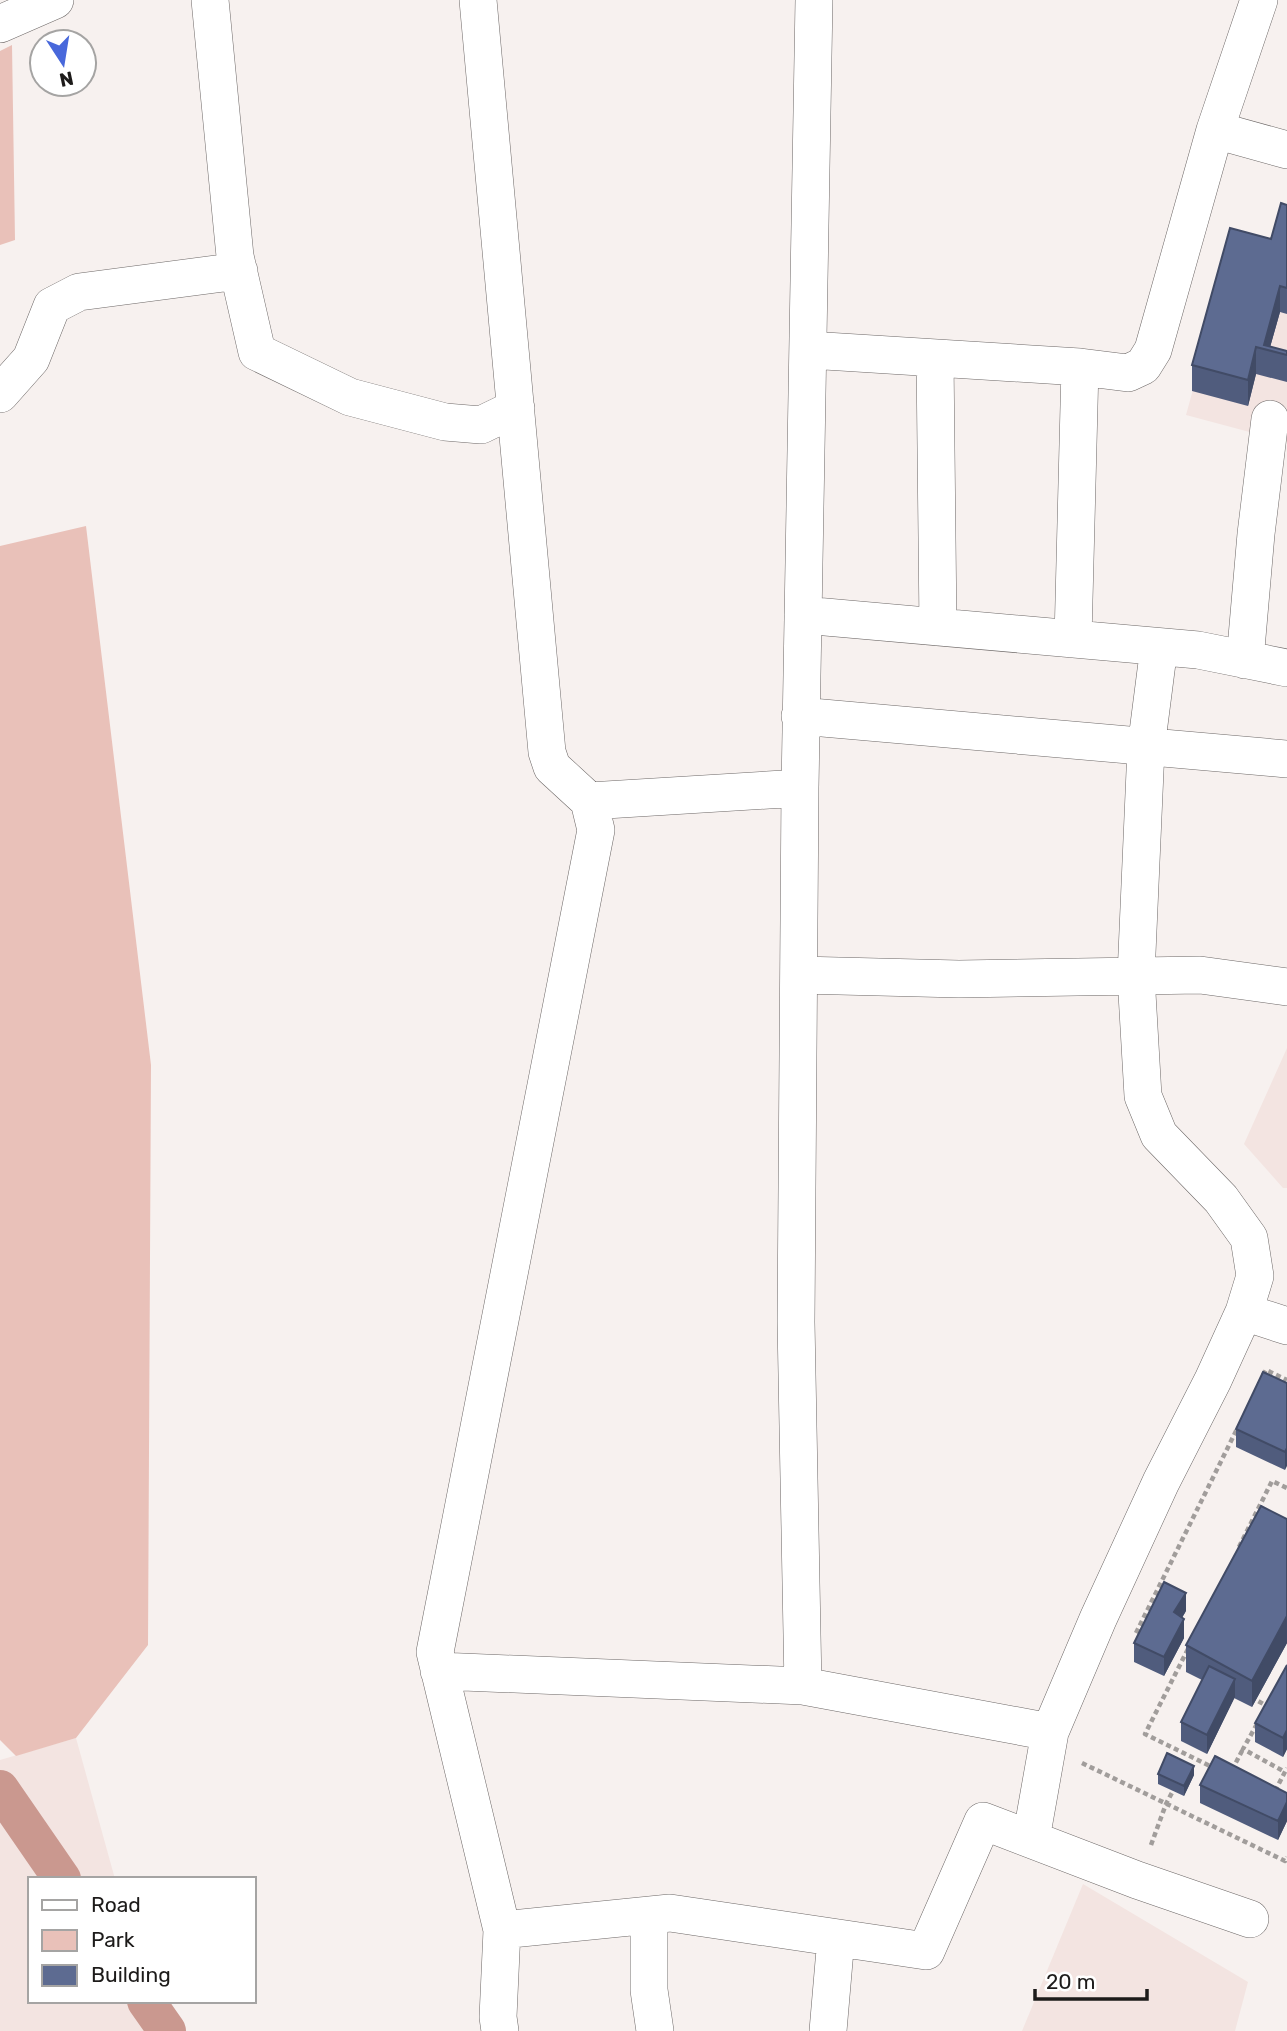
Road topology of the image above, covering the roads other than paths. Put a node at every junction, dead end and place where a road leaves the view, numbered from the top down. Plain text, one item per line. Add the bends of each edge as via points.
1 (55, 0) edge
2 (210, 0) edge
3 (478, 0) edge
4 (814, 0) edge
5 (1259, 0) edge
6 (0, 24) edge
7 (1215, 130) junction
8 (1287, 150) edge
9 (239, 271) junction
10 (809, 350) junction
11 (936, 358) junction
12 (1080, 367) junction
13 (0, 394) edge
14 (516, 408) junction
15 (1270, 419) dead end
16 (803, 615) junction
17 (938, 626) junction
18 (1073, 639) junction
19 (1159, 647) junction
20 (1245, 660) junction
21 (1287, 668) edge
22 (800, 716) junction
23 (1146, 748) junction
24 (1287, 759) edge
25 (800, 788) junction
26 (589, 801) junction
27 (799, 975) junction
28 (1136, 976) junction
29 (1287, 987) edge
30 (1244, 1312) junction
31 (1287, 1326) edge
32 (439, 1671) junction
33 (803, 1686) junction
34 (1050, 1732) junction
35 (1031, 1839) junction
36 (649, 1915) junction
37 (1250, 1919) dead end
38 (502, 1930) junction
39 (836, 1938) junction
40 (500, 2031) edge
41 (655, 2031) edge
42 (828, 2031) edge

1 - 6 street
2 - 9 street
3 - 14 street
4 - 10 street
5 - 7 street
7 - 8 street
7 - 12 street via 1153,350 1143,366 1128,373
9 - 13 street via 79,292 52,306 31,359
9 - 14 street via 257,352 269,358 350,397 445,422 481,425
10 - 11 street
10 - 16 street
11 - 12 street
11 - 17 street
12 - 18 street
14 - 26 street via 547,752 552,767
15 - 20 street
16 - 17 street
16 - 22 street
17 - 18 street
18 - 19 street
19 - 20 street
19 - 23 street
20 - 21 street
22 - 23 street
22 - 25 street
23 - 24 street
23 - 28 street
25 - 26 street
25 - 27 street
26 - 32 street via 596,830 435,1652
27 - 28 street via 959,979
27 - 33 street via 796,1322
28 - 29 street via 1200,975
28 - 30 street via 1143,1096 1159,1135 1221,1199 1249,1238 1255,1276
30 - 31 street
30 - 34 street via 1098,1619
32 - 33 street
32 - 38 street
33 - 34 street
34 - 35 street
35 - 37 street
35 - 39 street via 983,1821 926,1951
36 - 38 street
36 - 39 street via 670,1913
36 - 41 street via 649,1990
38 - 40 street
39 - 42 street

